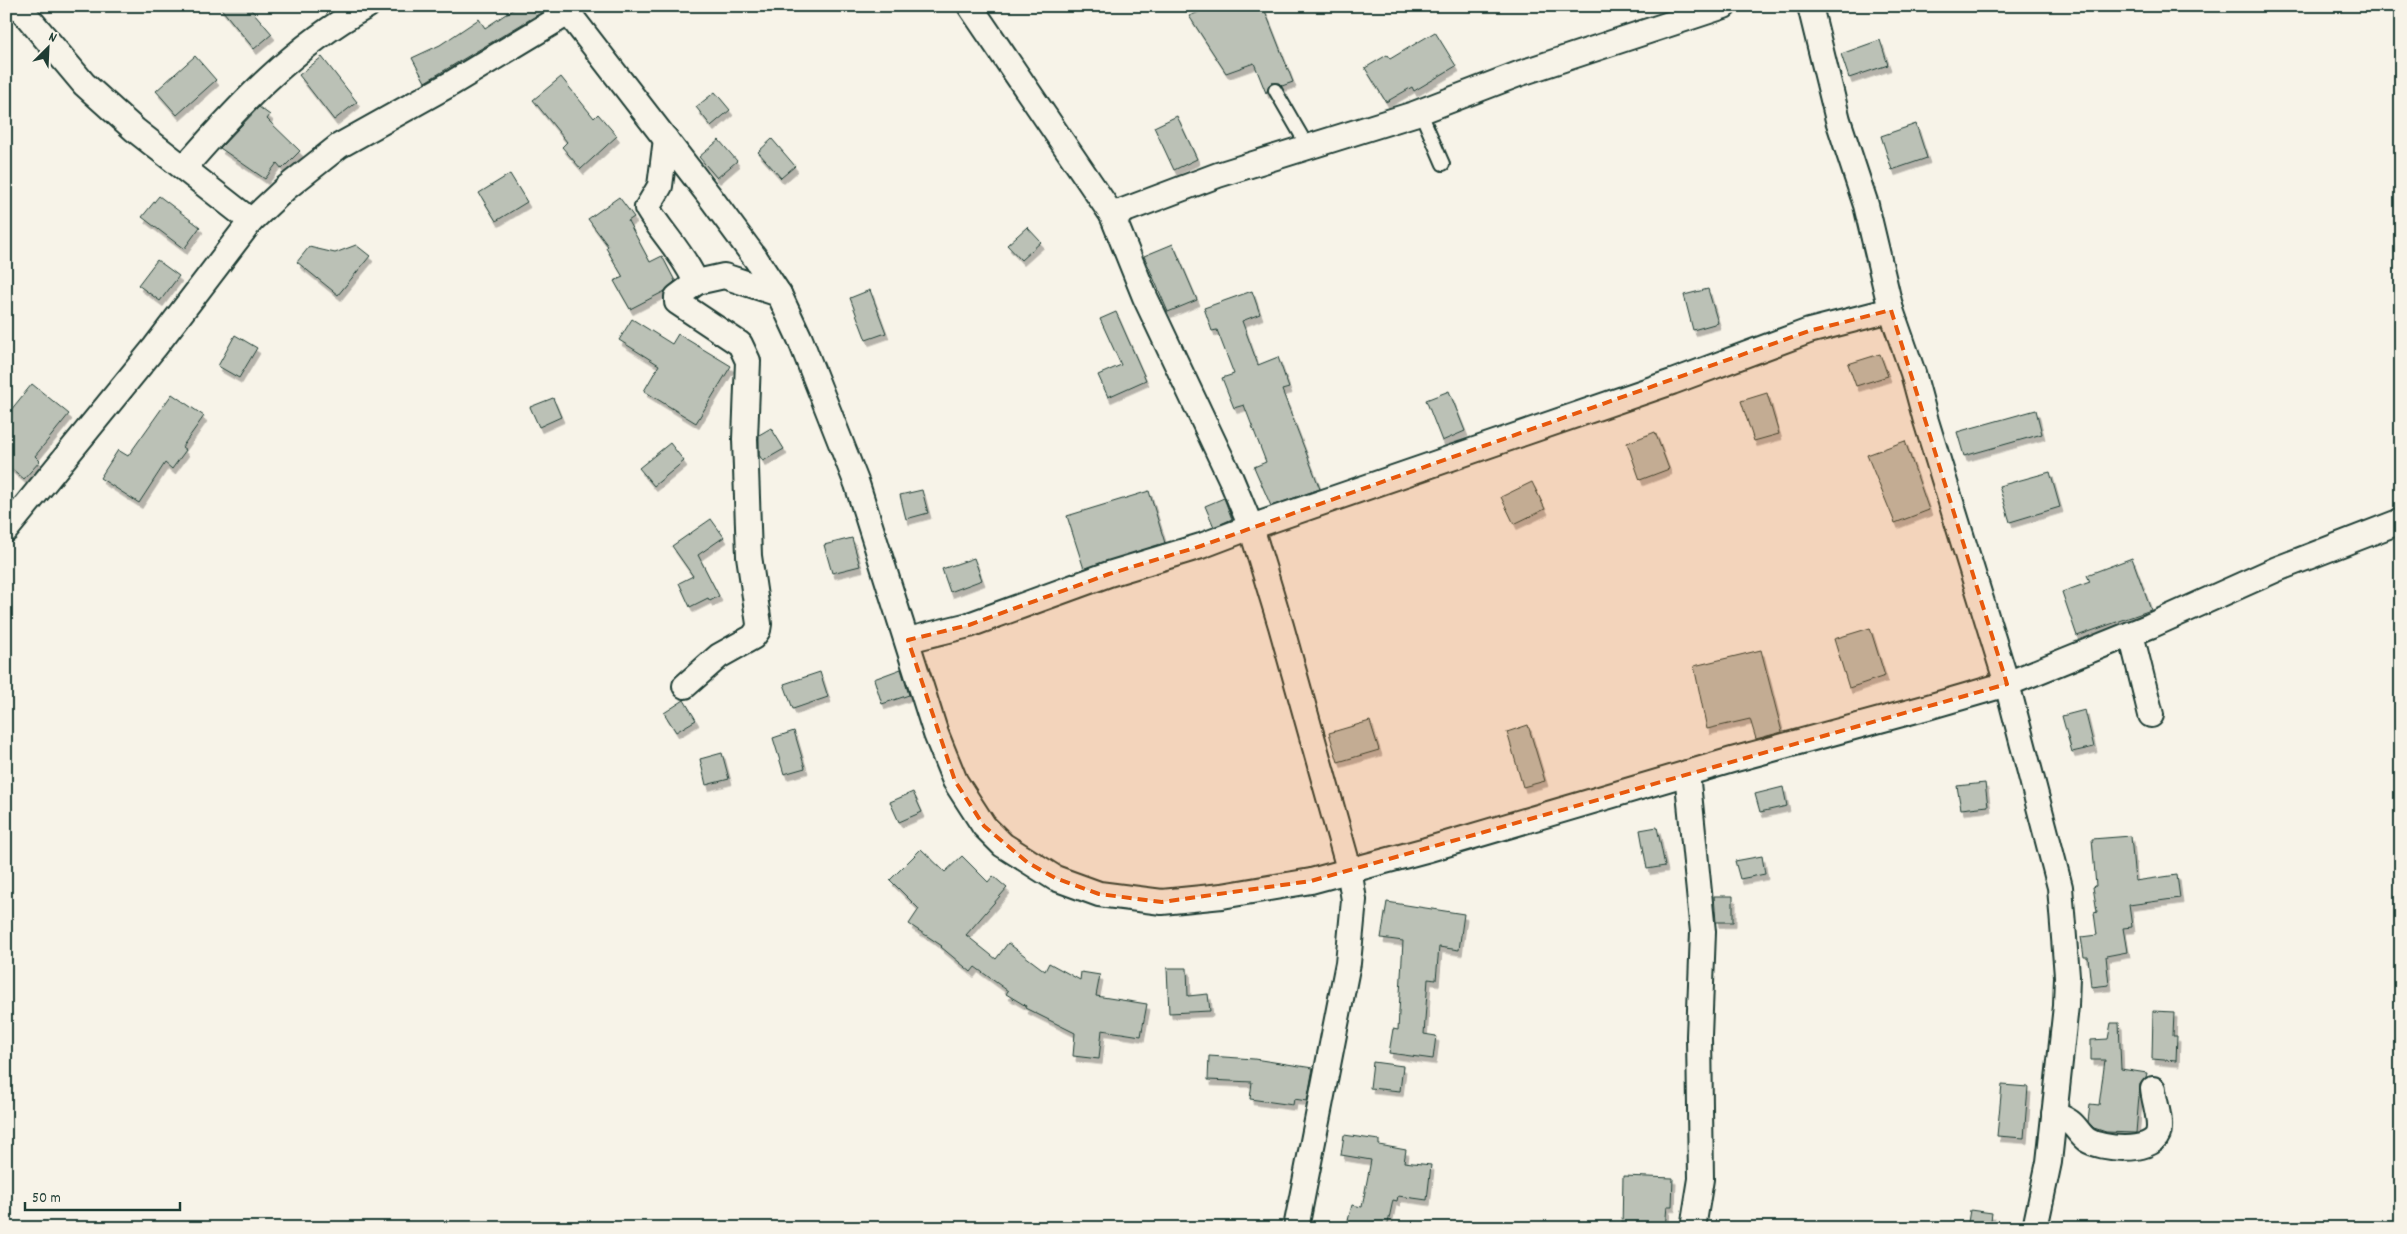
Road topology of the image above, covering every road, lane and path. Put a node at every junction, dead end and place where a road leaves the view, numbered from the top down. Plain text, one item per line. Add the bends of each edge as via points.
1 (367, 6) edge
2 (970, 6) edge
3 (1724, 6) edge
4 (1810, 6) edge
5 (565, 10) edge
6 (17, 11) edge
7 (1275, 90) dead end
8 (1420, 111) junction
9 (666, 139) junction
10 (1308, 147) junction
11 (1442, 164) dead end
12 (184, 168) junction
13 (1112, 215) junction
14 (251, 221) junction
15 (697, 282) junction
16 (779, 294) junction
17 (1892, 310) junction
18 (2401, 521) edge
19 (1251, 526) junction
20 (6, 530) edge
21 (2130, 634) junction
22 (908, 640) junction
23 (2008, 684) junction
24 (685, 686) dead end
25 (2151, 716) dead end
26 (1687, 773) junction
27 (1349, 869) junction
28 (2153, 1089) dead end
29 (2054, 1114) junction
30 (1296, 1228) edge
31 (1693, 1228) edge
32 (2035, 1228) edge

1 - 12 street via 298,51 231,114
2 - 13 street
3 - 8 street via 1521,72
4 - 17 street via 1838,120 1866,204
5 - 9 street
5 - 14 street via 452,83 339,146
6 - 12 street via 84,84
7 - 10 lane
8 - 10 street
8 - 11 lane
9 - 15 street via 662,180 647,208
9 - 16 street
10 - 13 street
12 - 14 street
13 - 19 street via 1145,297
14 - 20 street via 155,347
15 - 16 street via 724,276
15 - 24 street via 677,297 677,302 740,344 748,361 749,556 759,624 753,637 719,656
16 - 22 street via 857,484
17 - 19 street via 1809,331 1672,382
17 - 23 street
18 - 21 street via 2278,569
19 - 22 street via 970,625
19 - 27 street
21 - 23 street
21 - 25 street
22 - 27 street via 936,734 955,781 984,826 1003,845 1055,878 1099,894 1162,902 1272,888
23 - 26 street
23 - 29 street via 2060,887 2063,911 2066,1006
26 - 27 street via 1426,850
26 - 31 street via 1703,932 1699,1036 1701,1180
27 - 30 street via 1354,900 1348,963
28 - 29 street via 2157,1136 2134,1148 2092,1142 2082,1136 2071,1122
29 - 32 street via 2049,1162

